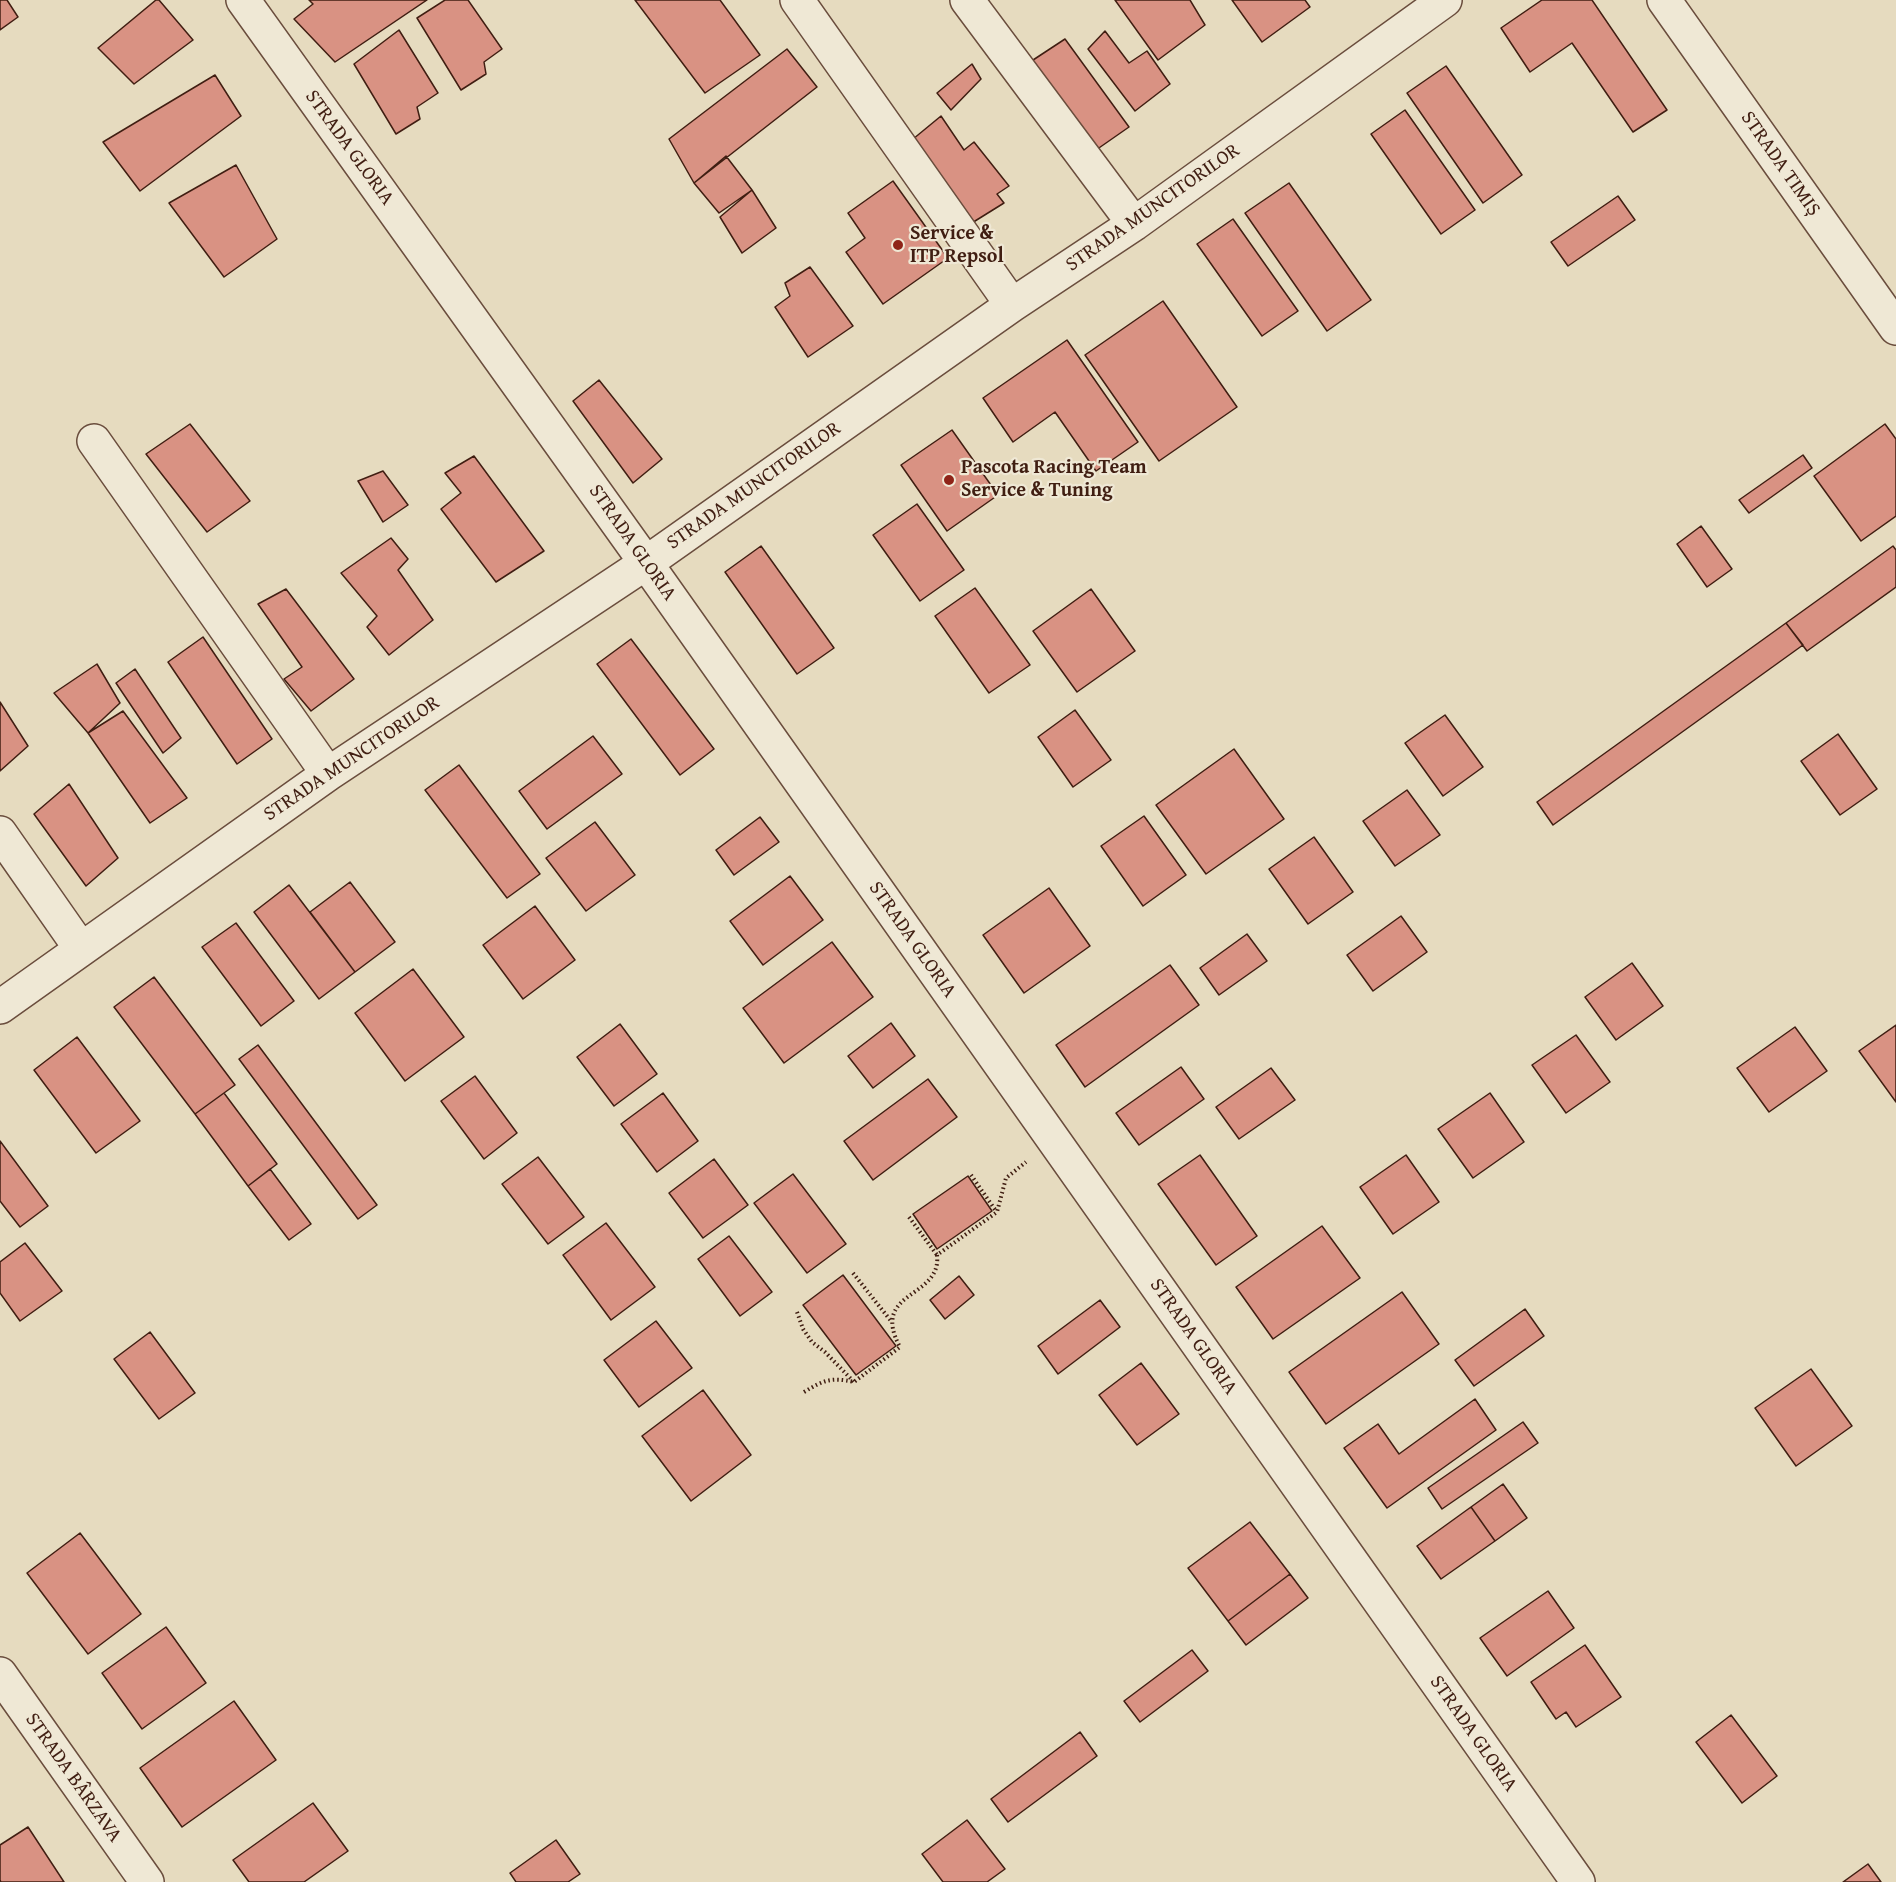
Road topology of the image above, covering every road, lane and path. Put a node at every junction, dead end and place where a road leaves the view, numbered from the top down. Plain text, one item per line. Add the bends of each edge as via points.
1 (243, 0) edge
2 (797, 0) edge
3 (967, 0) edge
4 (1445, 0) edge
5 (1664, 0) edge
6 (1134, 224) junction
7 (1012, 305) junction
8 (1896, 328) edge
9 (94, 441) dead end
10 (646, 563) junction
11 (328, 774) junction
12 (0, 833) edge
13 (81, 949) junction
14 (0, 1007) edge
15 (1054, 1140) junction
16 (971, 1175) dead end
17 (997, 1212) junction
18 (909, 1216) dead end
19 (937, 1255) junction
20 (853, 1273) dead end
21 (797, 1312) dead end
22 (892, 1322) junction
23 (854, 1382) junction
24 (804, 1392) dead end
25 (0, 1674) edge
26 (147, 1882) edge
27 (1578, 1882) edge

1 - 10 street, STRADA GLORIA
2 - 7 street
3 - 6 street
4 - 6 street, STRADA MUNCITORILOR
5 - 8 street, STRADA TIMIȘ
6 - 7 street, STRADA MUNCITORILOR
7 - 10 street, STRADA MUNCITORILOR
9 - 11 street
10 - 11 street, STRADA MUNCITORILOR
10 - 15 street, STRADA GLORIA
11 - 13 street, STRADA MUNCITORILOR
12 - 13 street
13 - 14 street, STRADA MUNCITORILOR
15 - 17 path via 1006,1178
15 - 27 street, STRADA GLORIA
16 - 17 path
17 - 19 path
18 - 19 path
19 - 22 path via 938,1267 933,1276 897,1306
20 - 22 path
21 - 23 path via 812,1342
22 - 23 path via 900,1347
23 - 24 path via 836,1378 821,1381
25 - 26 street, STRADA BÂRZAVA

